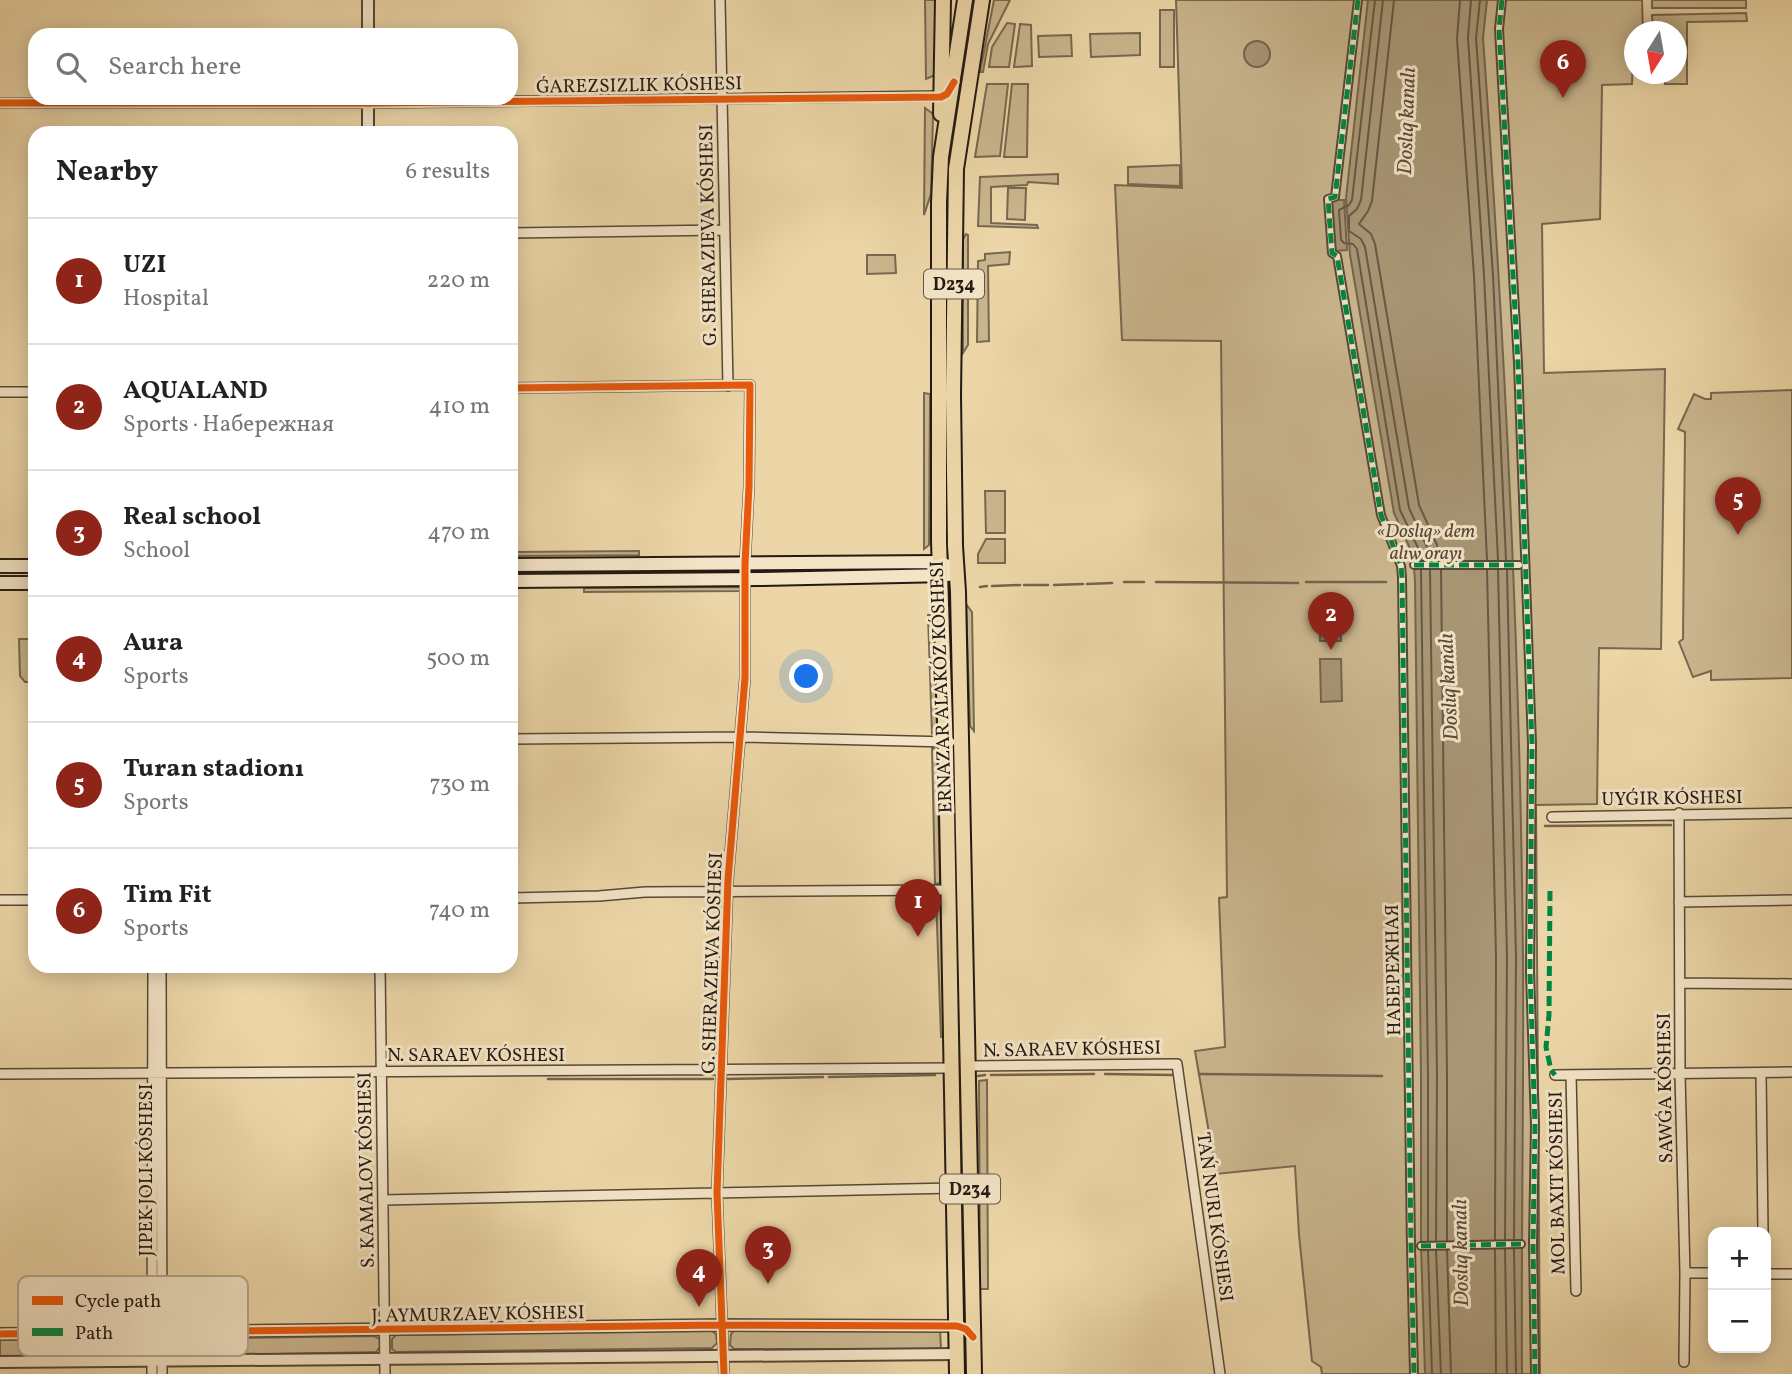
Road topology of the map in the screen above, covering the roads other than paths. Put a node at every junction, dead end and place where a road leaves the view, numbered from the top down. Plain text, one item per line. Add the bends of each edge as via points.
1 (368, 0) edge
2 (720, 0) edge
3 (943, 0) edge
4 (965, 0) edge
5 (982, 0) edge
6 (988, 0) edge
7 (1358, 0) edge
8 (1502, 0) edge
9 (981, 21) junction
10 (368, 28) edge
11 (954, 82) junction
12 (942, 97) junction
13 (721, 99) junction
14 (518, 100) edge
15 (0, 103) edge
16 (28, 103) edge
17 (368, 105) edge
18 (368, 126) edge
19 (942, 157) junction
20 (723, 230) junction
21 (518, 233) edge
22 (946, 308) junction
23 (728, 386) junction
24 (518, 388) edge
25 (0, 392) edge
26 (28, 392) edge
27 (917, 562) junction
28 (745, 564) junction
29 (518, 565) edge
30 (1414, 565) dead end
31 (1519, 565) dead end
32 (0, 566) edge
33 (28, 566) edge
34 (940, 569) junction
35 (957, 570) junction
36 (919, 576) junction
37 (745, 579) junction
38 (518, 581) edge
39 (0, 583) edge
40 (28, 583) edge
41 (742, 737) junction
42 (518, 739) edge
43 (953, 742) junction
44 (1679, 813) junction
45 (1792, 813) edge
46 (1552, 817) dead end
47 (949, 890) junction
48 (728, 893) junction
49 (518, 898) edge
50 (0, 900) edge
51 (28, 900) edge
52 (1792, 900) edge
53 (1679, 902) junction
54 (153, 973) edge
55 (161, 973) edge
56 (380, 973) edge
57 (1680, 983) junction
58 (1792, 984) edge
59 (960, 1067) junction
60 (722, 1070) junction
61 (381, 1072) junction
62 (1792, 1072) edge
63 (158, 1073) junction
64 (1760, 1073) junction
65 (0, 1074) edge
66 (1571, 1074) junction
67 (1681, 1074) junction
68 (1555, 1075) dead end
69 (954, 1188) junction
70 (717, 1194) junction
71 (383, 1200) junction
72 (1763, 1227) edge
73 (1521, 1244) dead end
74 (1420, 1246) dead end
75 (1685, 1273) junction
76 (1708, 1273) edge
77 (1771, 1274) edge
78 (1792, 1274) edge
79 (158, 1276) edge
80 (1576, 1292) dead end
81 (972, 1312) junction
82 (957, 1319) junction
83 (722, 1325) junction
84 (384, 1330) junction
85 (248, 1332) edge
86 (0, 1334) edge
87 (18, 1334) edge
88 (973, 1337) junction
89 (957, 1354) junction
90 (723, 1356) junction
91 (385, 1360) junction
92 (0, 1362) edge
93 (1684, 1362) dead end
94 (157, 1368) edge
95 (385, 1374) edge
96 (724, 1374) edge
97 (957, 1374) edge
98 (974, 1374) edge
99 (1220, 1374) edge
100 (1415, 1374) edge
101 (1535, 1374) edge

1 - 10 street
2 - 13 street, G. SHERAZIEVA KÓSHESI
3 - 12 main road
4 - 11 main road, ERNAZAR ALAKÓZ KÓSHESI / D234
5 - 9 main road, ERNAZAR ALAKÓZ KÓSHESI / D234
6 - 9 main road
7 - 100 street, НАБЕРЕЖНАЯ via 1335,197 1328,200 1332,253 1337,256 1381,515 1401,566
8 - 101 street via 1499,29 1532,744
9 - 22 main road, ERNAZAR ALAKÓZ KÓSHESI / D234 via 960,132
11 - 12 street
11 - 19 main road, ERNAZAR ALAKÓZ KÓSHESI / D234
12 - 13 street, ǴAREZSIZLIK KÓSHESI
12 - 19 main road
13 - 14 street, ǴAREZSIZLIK KÓSHESI
13 - 20 street, G. SHERAZIEVA KÓSHESI
15 - 16 street, ǴAREZSIZLIK KÓSHESI
17 - 18 street
19 - 22 main road, ERNAZAR ALAKÓZ KÓSHESI / D234 via 939,202
20 - 21 street
20 - 23 street, G. SHERAZIEVA KÓSHESI
22 - 34 main road, ERNAZAR ALAKÓZ KÓSHESI / D234
22 - 35 main road, ERNAZAR ALAKÓZ KÓSHESI / D234
23 - 24 street
23 - 28 street, G. SHERAZIEVA KÓSHESI via 750,385
25 - 26 street
27 - 28 main road
27 - 34 main road
27 - 36 main road via 923,569
28 - 29 main road
28 - 37 street, G. SHERAZIEVA KÓSHESI
30 - 31 street
32 - 33 main road
34 - 35 main road
34 - 36 main road
34 - 43 main road, ERNAZAR ALAKÓZ KÓSHESI / D234
35 - 43 main road, ERNAZAR ALAKÓZ KÓSHESI / D234
36 - 37 main road
37 - 38 main road
37 - 41 street, G. SHERAZIEVA KÓSHESI
39 - 40 main road
41 - 42 street
41 - 43 street
41 - 48 street, G. SHERAZIEVA KÓSHESI
43 - 47 main road, ERNAZAR ALAKÓZ KÓSHESI / D234
43 - 59 main road, ERNAZAR ALAKÓZ KÓSHESI / D234
44 - 45 street
44 - 46 street
44 - 53 street, SAWǴA KÓSHESI
47 - 48 street
47 - 59 main road, ERNAZAR ALAKÓZ KÓSHESI / D234
48 - 49 street
48 - 60 street, G. SHERAZIEVA KÓSHESI
50 - 51 street
52 - 53 street
53 - 57 street, SAWǴA KÓSHESI
54 - 63 street
55 - 63 street
56 - 61 street, S. KAMALOV KÓSHESI
57 - 58 street
57 - 67 street, SAWǴA KÓSHESI
59 - 60 street, N. SARAEV KÓSHESI
59 - 69 main road, ERNAZAR ALAKÓZ KÓSHESI / D234
59 - 81 main road, ERNAZAR ALAKÓZ KÓSHESI / D234
59 - 99 street, N. SARAEV KÓSHESI via 1177,1064
60 - 61 street, N. SARAEV KÓSHESI
60 - 70 street, G. SHERAZIEVA KÓSHESI
61 - 63 street, N. SARAEV KÓSHESI
61 - 71 street, S. KAMALOV KÓSHESI
62 - 64 street
63 - 65 street, N. SARAEV KÓSHESI
63 - 79 street
64 - 67 street
64 - 72 street
66 - 67 street
66 - 68 street
66 - 80 street
67 - 75 street, SAWǴA KÓSHESI
69 - 70 street
69 - 82 main road, ERNAZAR ALAKÓZ KÓSHESI / D234
70 - 71 street
70 - 83 street, G. SHERAZIEVA KÓSHESI
71 - 84 street, S. KAMALOV KÓSHESI
73 - 74 street
75 - 76 street
75 - 93 street, SAWǴA KÓSHESI
77 - 78 street
81 - 82 main road via 968,1318
81 - 88 main road, ERNAZAR ALAKÓZ KÓSHESI / D234
82 - 83 street, J. AYMURZAEV KÓSHESI
82 - 88 street
82 - 89 main road, ERNAZAR ALAKÓZ KÓSHESI / D234
83 - 84 street, J. AYMURZAEV KÓSHESI
83 - 90 street, G. SHERAZIEVA KÓSHESI
84 - 85 street, J. AYMURZAEV KÓSHESI
84 - 91 street, S. KAMALOV KÓSHESI
86 - 87 street, J. AYMURZAEV KÓSHESI
88 - 98 main road, ERNAZAR ALAKÓZ KÓSHESI / D234
89 - 90 street
89 - 97 main road, ERNAZAR ALAKÓZ KÓSHESI / D234
90 - 91 street
90 - 96 street, G. SHERAZIEVA KÓSHESI
91 - 94 street
91 - 95 street, S. KAMALOV KÓSHESI
92 - 94 street

